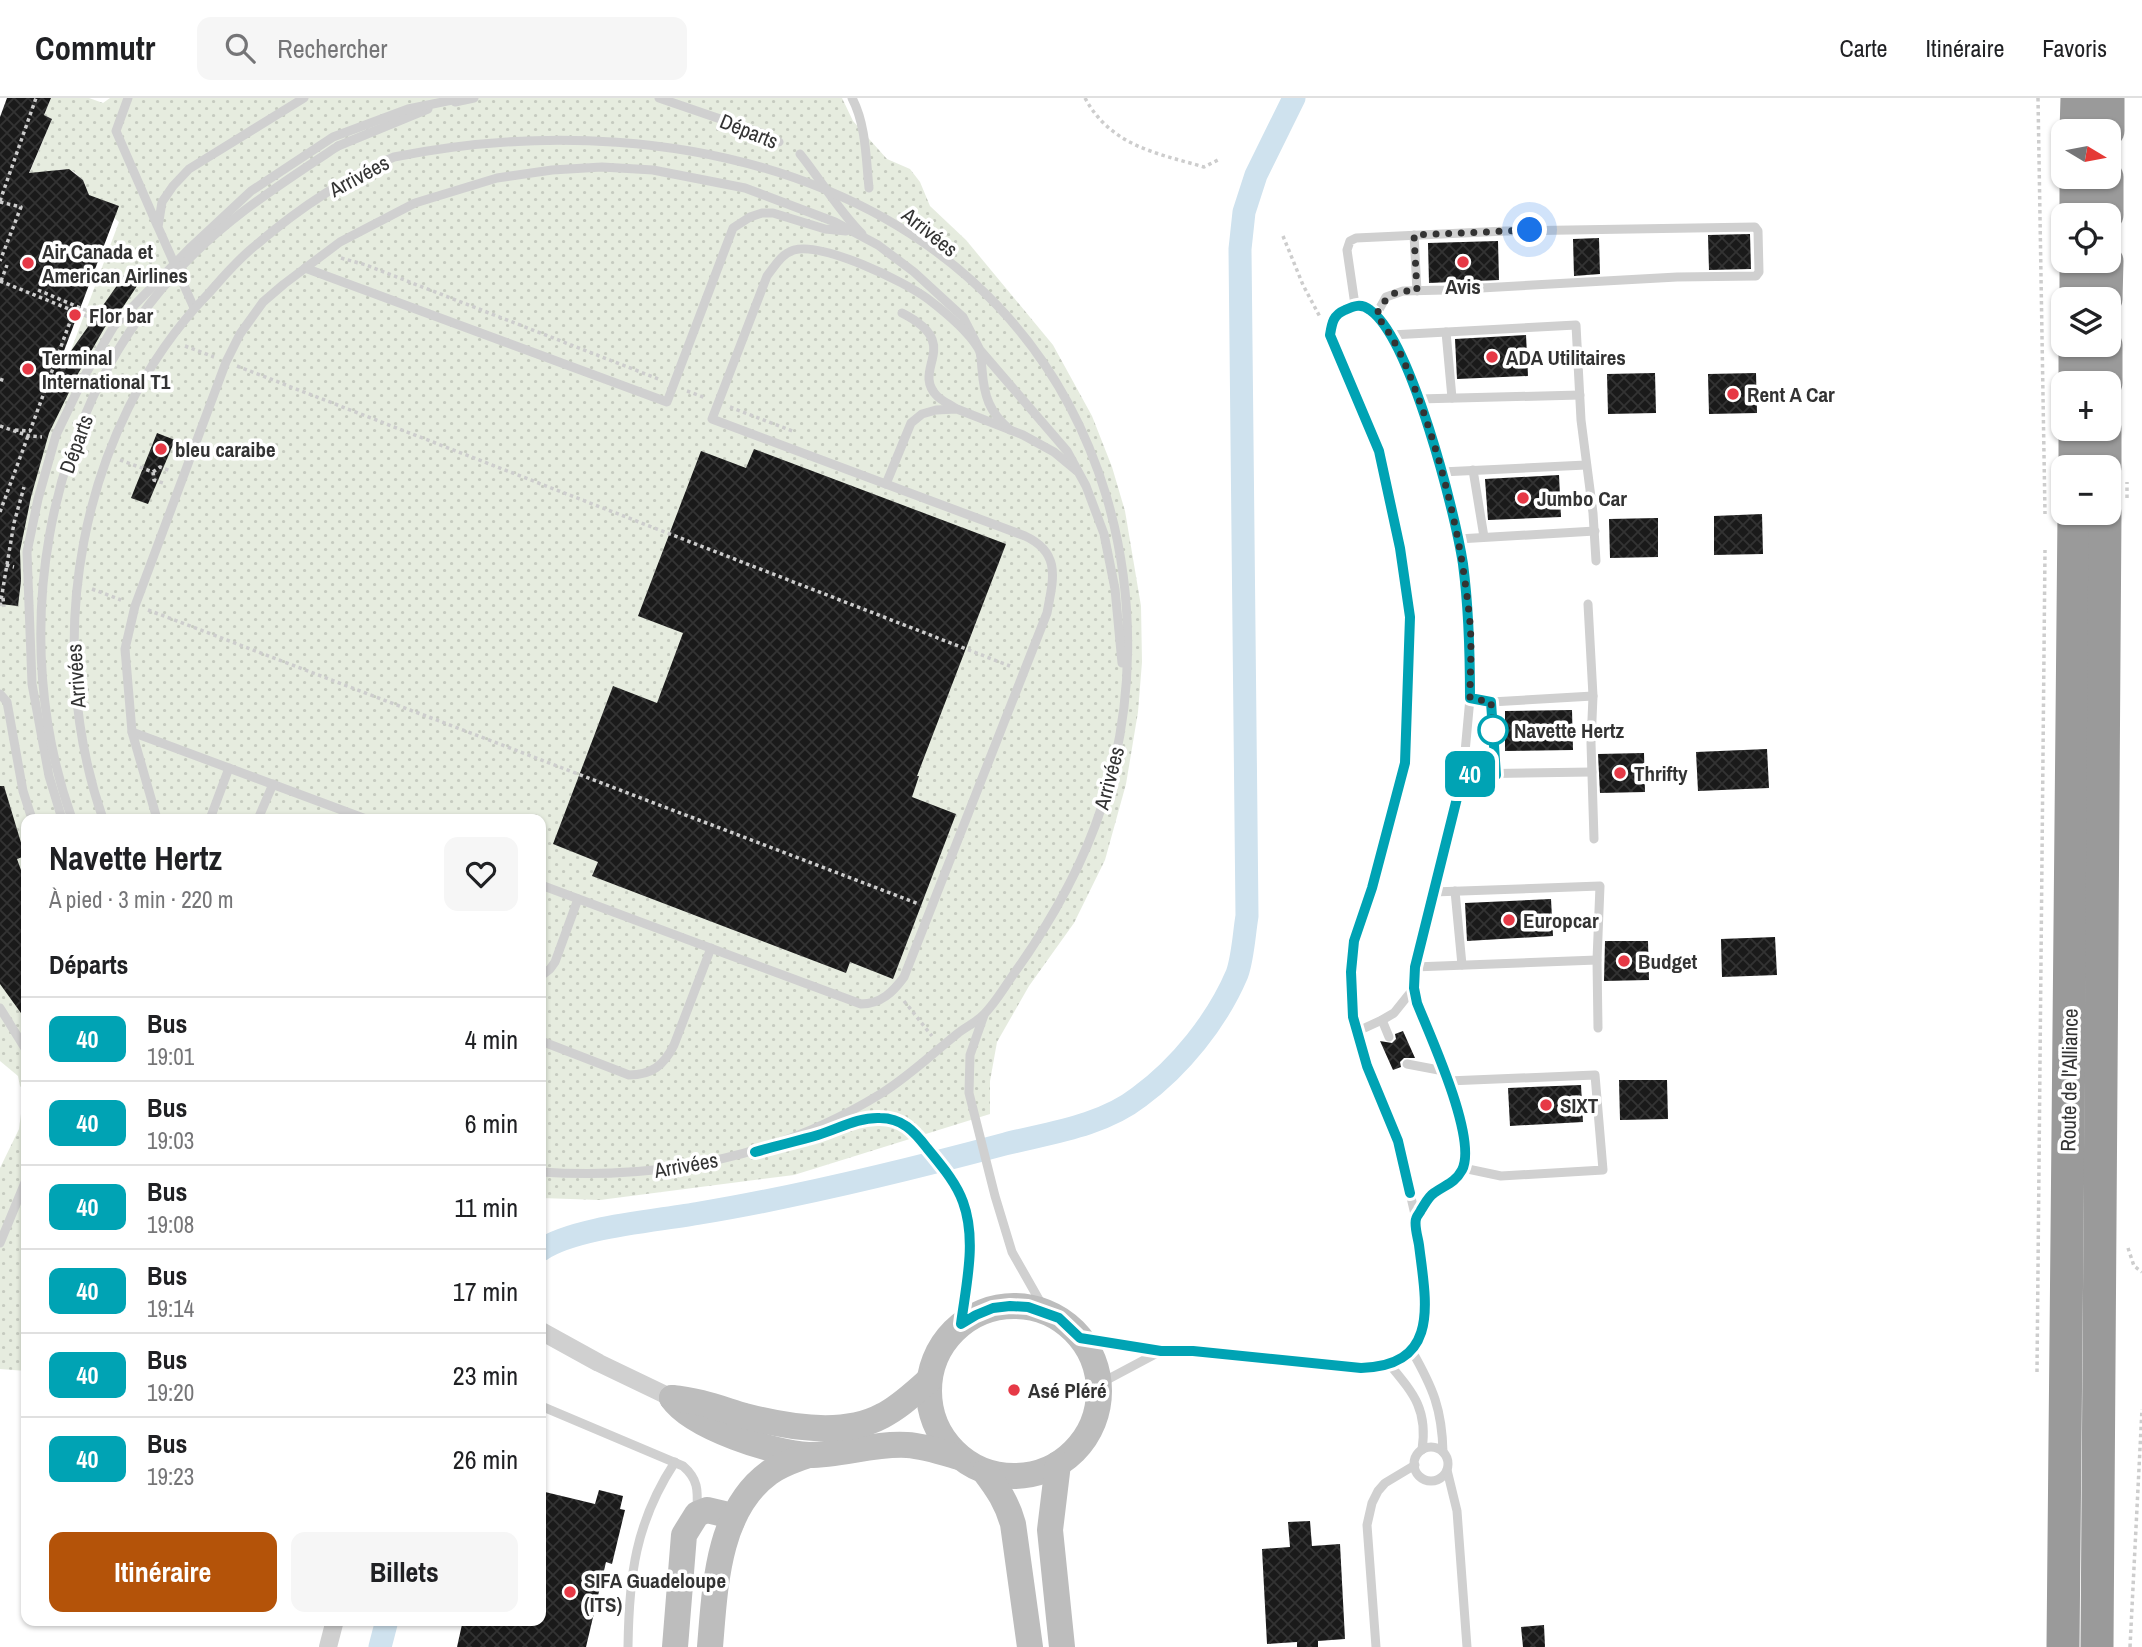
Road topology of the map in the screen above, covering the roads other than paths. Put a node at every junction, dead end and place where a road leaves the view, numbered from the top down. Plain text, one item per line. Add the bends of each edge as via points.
1 (128, 98) edge
2 (304, 98) edge
3 (462, 98) edge
4 (474, 98) edge
5 (659, 98) edge
6 (852, 98) edge
7 (2077, 98) edge
8 (2108, 98) edge
9 (2077, 119) edge
10 (2108, 119) edge
11 (706, 125) dead end
12 (445, 140) dead end
13 (799, 153) junction
14 (823, 163) dead end
15 (858, 181) dead end
16 (869, 188) junction
17 (879, 194) dead end
18 (158, 227) junction
19 (851, 232) junction
20 (1414, 235) junction
21 (866, 239) junction
22 (305, 268) junction
23 (981, 278) dead end
24 (1417, 291) junction
25 (1355, 305) junction
26 (194, 308) junction
27 (902, 313) dead end
28 (1376, 315) junction
29 (1446, 332) junction
30 (1391, 335) junction
31 (980, 350) junction
32 (1580, 395) junction
33 (1452, 398) junction
34 (1418, 399) junction
35 (957, 409) junction
36 (1010, 429) junction
37 (1586, 465) junction
38 (1473, 470) junction
39 (1079, 472) junction
40 (1441, 472) junction
41 (886, 484) junction
42 (2059, 525) edge
43 (2105, 525) edge
44 (1595, 531) junction
45 (1484, 537) junction
46 (1458, 539) junction
47 (1596, 561) dead end
48 (1588, 604) dead end
49 (0, 694) edge
50 (1593, 696) junction
51 (1470, 698) junction
52 (1125, 699) junction
53 (1491, 702) junction
54 (132, 732) junction
55 (229, 768) junction
56 (1592, 772) junction
57 (1463, 774) junction
58 (1496, 775) junction
59 (273, 784) junction
60 (30, 814) edge
61 (60, 814) edge
62 (70, 814) edge
63 (102, 814) edge
64 (156, 814) edge
65 (212, 814) edge
66 (260, 814) edge
67 (352, 814) edge
68 (1594, 839) dead end
69 (546, 887) edge
70 (1455, 891) junction
71 (1433, 892) junction
72 (578, 899) junction
73 (711, 948) junction
74 (1597, 960) junction
75 (1462, 965) junction
76 (1415, 967) junction
77 (546, 972) edge
78 (1414, 988) junction
79 (0, 1008) edge
80 (984, 1014) junction
81 (1382, 1020) junction
82 (1598, 1028) dead end
83 (1357, 1031) junction
84 (1389, 1037) dead end
85 (21, 1042) edge
86 (546, 1043) edge
87 (1406, 1064) dead end
88 (1444, 1070) junction
89 (1448, 1081) junction
90 (755, 1152) junction
91 (1463, 1168) junction
92 (546, 1171) edge
93 (21, 1192) edge
94 (1416, 1219) junction
95 (0, 1243) edge
96 (1046, 1312) junction
97 (961, 1324) junction
98 (546, 1334) edge
99 (1080, 1338) junction
100 (1161, 1351) junction
101 (1412, 1351) junction
102 (1390, 1365) junction
103 (929, 1380) junction
104 (1099, 1384) junction
105 (672, 1398) junction
106 (546, 1408) edge
107 (1422, 1450) junction
108 (1443, 1452) junction
109 (808, 1455) junction
110 (959, 1457) junction
111 (675, 1462) junction
112 (1058, 1464) junction
113 (1415, 1465) junction
114 (1447, 1470) junction
115 (985, 1472) junction
116 (693, 1519) junction
117 (732, 1521) junction
118 (333, 1626) edge
119 (328, 1647) edge
120 (628, 1647) edge
121 (675, 1647) edge
122 (710, 1647) edge
123 (1030, 1647) edge
124 (1062, 1647) edge
125 (1376, 1647) edge
126 (1467, 1647) edge
127 (2063, 1647) edge
128 (2097, 1647) edge

1 - 18 lane via 116,131
2 - 18 lane via 189,169 162,202
3 - 61 lane, bridge via 408,109 333,137 251,191 114,326 85,375 56,435 27,552 32,684
4 - 62 lane, Départs, bridge via 420,111 338,146 257,200 172,276 110,363 67,463 43,569 41,665 48,730
5 - 13 lane, Départs via 767,135
6 - 16 lane via 864,139
7 - 9 highway
8 - 10 highway
11 - 13 lane
12 - 26 lane, Arrivées via 392,158 319,197 252,248
13 - 14 lane
13 - 21 lane
15 - 16 lane, Arrivées
16 - 17 lane, Arrivées
18 - 26 lane
19 - 21 lane
19 - 22 lane via 745,188 702,178 602,167 552,170 497,178 415,203
19 - 22 lane via 773,213 762,213 733,228 667,402
20 - 24 lane
20 - 24 lane via 1648,227 1755,227 1758,231 1756,276
20 - 25 lane via 1350,241 1347,250
21 - 31 lane via 944,297 963,317
22 - 54 lane via 263,302 240,334 135,606 125,649
23 - 52 lane, Arrivées via 1042,353 1072,405 1096,461 1124,579
24 - 28 lane via 1386,297
25 - 28 lane
25 - 83 lane via 1333,320 1330,335 1379,451 1410,617 1405,763 1354,941 1351,972
26 - 63 lane, Arrivées via 125,416 108,456 77,584 75,692 83,746
27 - 35 lane via 932,337 935,346 929,381 938,398
28 - 30 lane
29 - 30 lane
29 - 32 lane via 1576,325
29 - 33 lane
30 - 34 lane
31 - 36 lane via 991,411
31 - 39 lane via 1067,451
31 - 41 lane via 913,289 857,264 803,248 781,257 767,276 712,419
32 - 33 lane
32 - 37 lane
33 - 34 lane
34 - 40 lane
35 - 36 lane
35 - 41 lane via 922,414 911,423
36 - 39 lane via 1040,443
37 - 38 lane
37 - 44 lane
38 - 40 lane
38 - 45 lane
39 - 52 lane via 1104,534 1115,589
40 - 46 lane
41 - 73 lane via 1041,545 1052,564 1053,580 1047,613 1025,672 895,990 875,1003 861,1004
42 - 127 highway, Route de l'Alliance
43 - 128 highway, Route de l'Alliance
44 - 45 lane
44 - 47 lane
45 - 46 lane
46 - 51 lane via 1471,626
48 - 50 lane
49 - 60 lane via 7,702
50 - 53 lane
50 - 56 lane
51 - 53 lane
51 - 57 lane
52 - 80 lane, Arrivées via 1109,785 1083,857 1048,925
53 - 58 lane
54 - 55 lane
54 - 64 lane
55 - 59 lane
55 - 65 lane
56 - 58 lane
56 - 68 lane
57 - 58 lane
57 - 71 lane
59 - 66 lane
59 - 67 lane
69 - 72 lane
70 - 71 lane
70 - 74 lane via 1600,886
70 - 75 lane
71 - 76 lane
72 - 73 lane
72 - 77 lane via 555,962
73 - 86 lane via 674,1045 654,1071 629,1075
74 - 75 lane
74 - 82 lane
75 - 76 lane
76 - 78 lane
78 - 81 lane via 1394,1013
78 - 88 lane
79 - 85 lane
80 - 90 lane, Arrivées via 884,1091 822,1126
80 - 96 lane via 971,1055 969,1093 1012,1252
81 - 83 lane
81 - 84 lane
83 - 94 lane via 1398,1141
87 - 88 lane
88 - 89 lane
89 - 91 lane via 1458,1111
89 - 91 lane via 1595,1075 1604,1170 1501,1176
90 - 92 lane, Arrivées via 633,1173
90 - 97 lane via 878,1117 911,1128 963,1201 969,1254
91 - 94 lane via 1452,1183 1431,1194
93 - 95 lane
94 - 101 lane via 1426,1304 1425,1323
96 - 97 street via 1010,1306
96 - 99 street
97 - 103 street via 940,1349
98 - 105 street
99 - 100 lane
99 - 104 street via 1090,1351
100 - 102 lane via 1361,1368
100 - 104 lane
101 - 102 lane
101 - 108 lane via 1437,1401
102 - 107 lane via 1419,1404
103 - 105 street via 880,1418 849,1426 775,1423
103 - 110 street via 938,1430
104 - 112 street via 1098,1408 1090,1430 1077,1450
105 - 109 street via 707,1426
106 - 111 lane
107 - 108 lane via 1435,1447
107 - 113 lane
108 - 114 lane
109 - 110 street via 907,1445
109 - 117 street via 783,1464 754,1486
110 - 115 street
111 - 116 lane via 696,1482
111 - 120 lane via 651,1502 635,1551
112 - 115 street via 1022,1476
112 - 124 street via 1051,1530
113 - 114 lane via 1418,1475 1431,1481
113 - 125 lane via 1385,1483 1371,1503 1367,1525
114 - 126 lane via 1457,1511
115 - 123 street via 1003,1498 1013,1524
116 - 117 street via 706,1510
116 - 121 street via 682,1548
117 - 122 street via 717,1579
118 - 119 street

